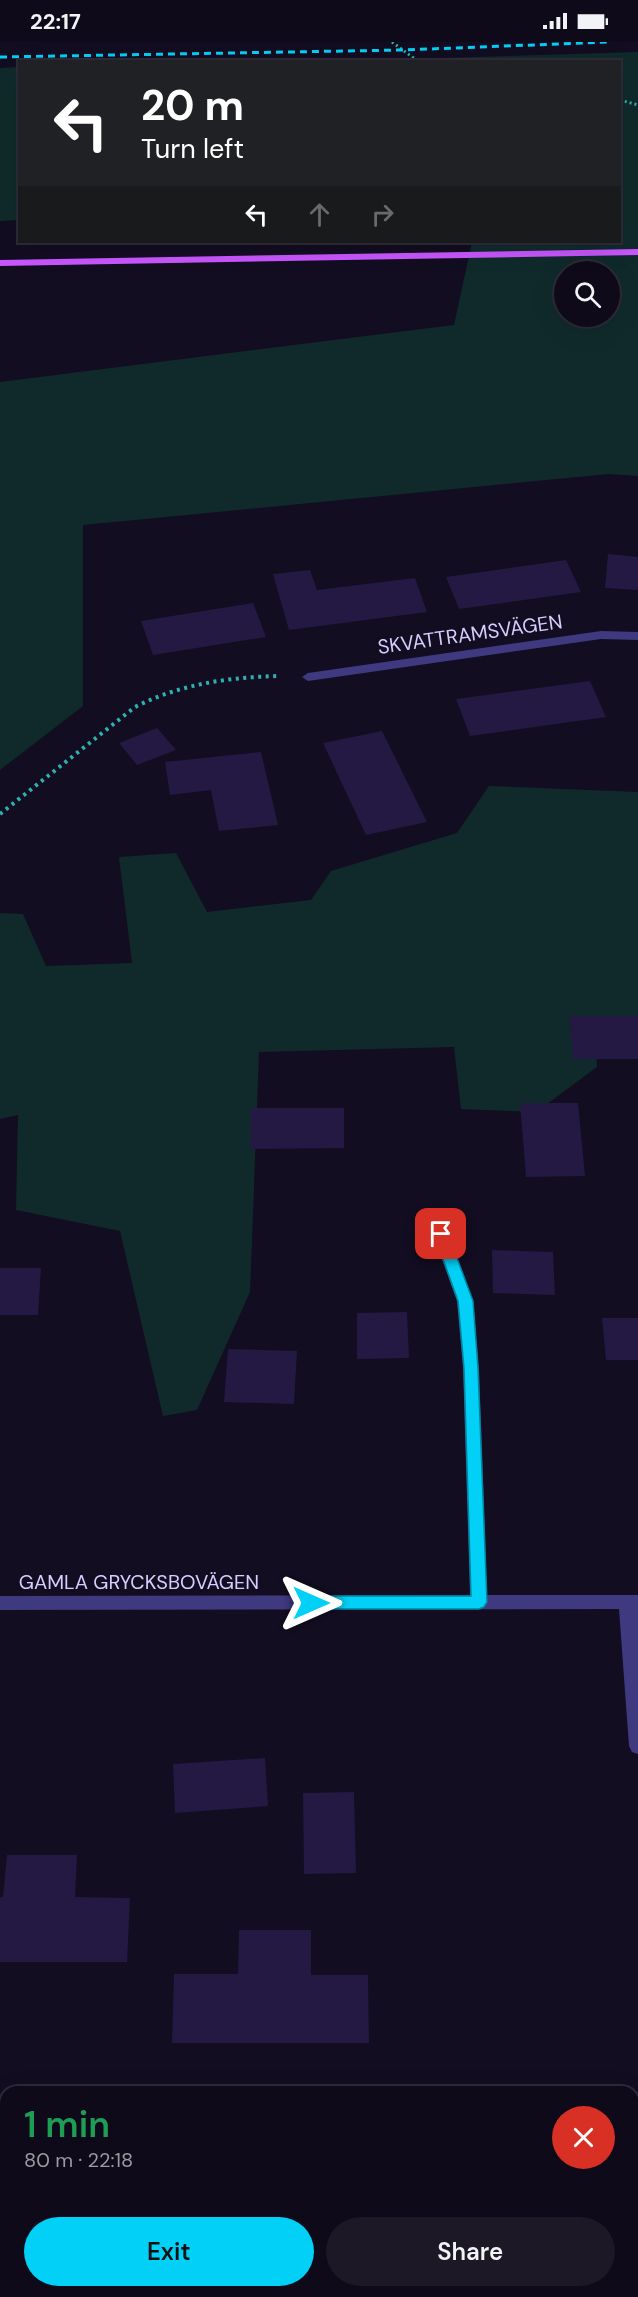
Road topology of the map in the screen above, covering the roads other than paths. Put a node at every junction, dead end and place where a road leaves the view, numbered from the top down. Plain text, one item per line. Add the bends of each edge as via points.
1 (638, 252) edge
2 (0, 263) edge
3 (638, 636) edge
4 (308, 677) road end
5 (441, 1234) dead end
6 (479, 1602) junction
7 (632, 1602) edge
8 (0, 1603) edge
9 (638, 1746) edge

1 - 2 main road
3 - 4 street, SKVATTRAMSVÄGEN via 601,636
5 - 6 street via 465,1301
6 - 7 street, GAMLA GRYCKSBOVÄGEN
6 - 8 street, GAMLA GRYCKSBOVÄGEN
7 - 9 street

